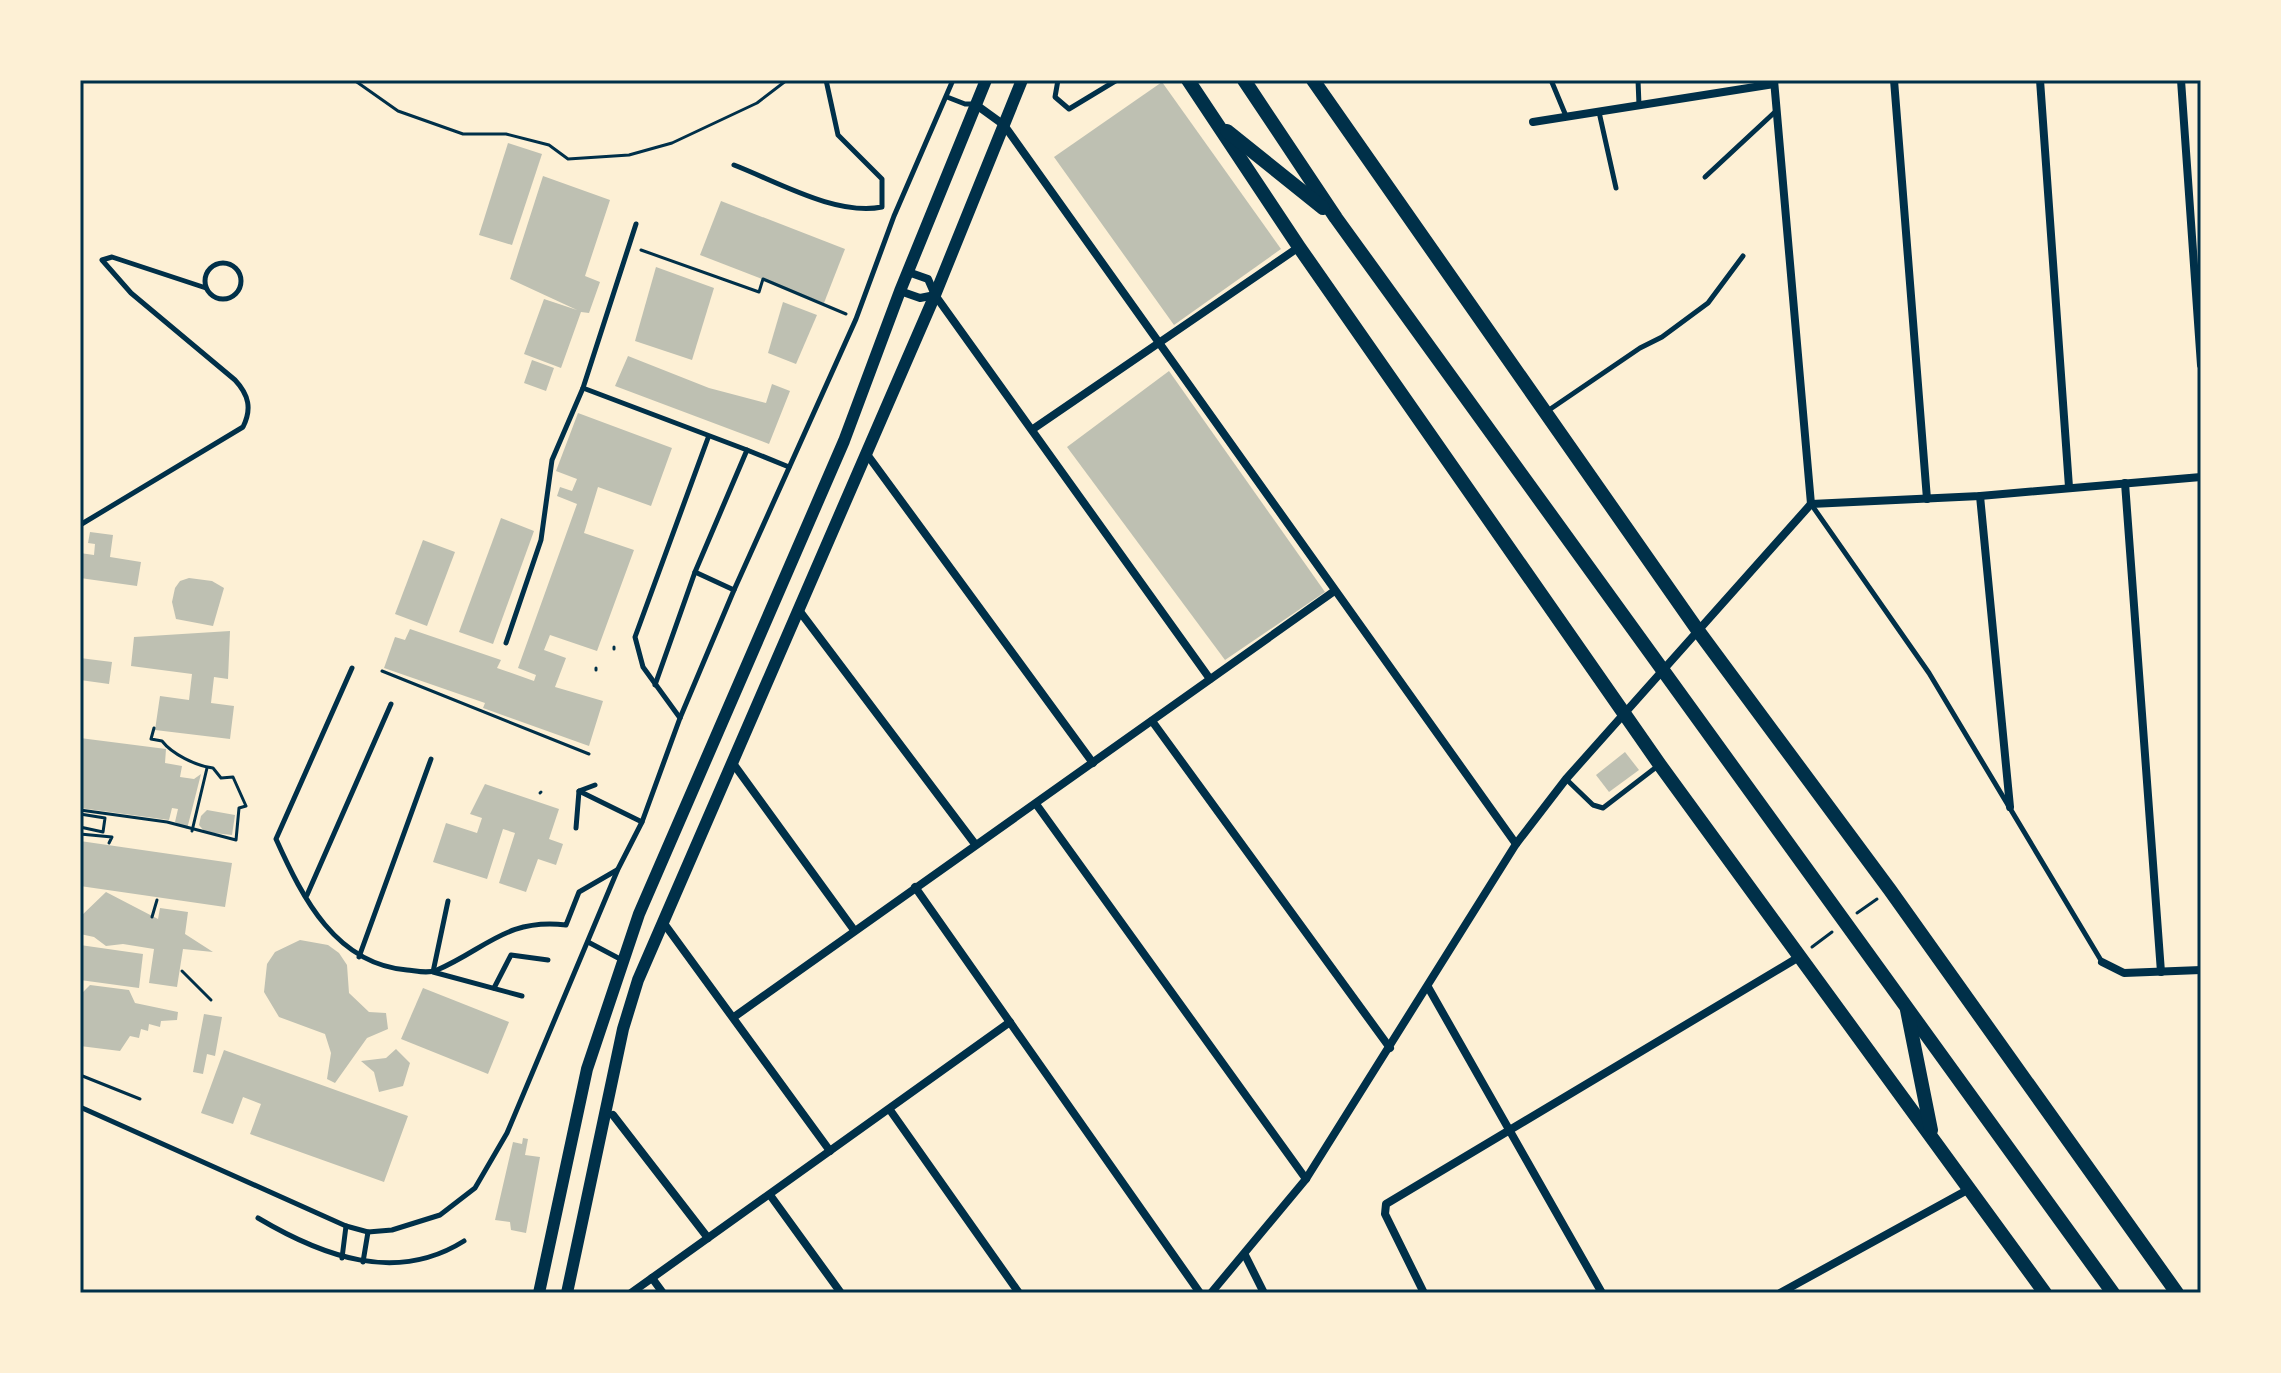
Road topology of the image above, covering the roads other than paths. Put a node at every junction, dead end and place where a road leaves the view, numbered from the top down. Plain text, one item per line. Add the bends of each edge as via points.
1 (826, 80) edge
2 (953, 80) edge
3 (986, 80) edge
4 (1022, 80) edge
5 (1058, 80) edge
6 (1117, 80) edge
7 (1188, 80) edge
8 (1244, 80) edge
9 (1313, 80) edge
10 (1551, 80) edge
11 (1638, 80) edge
12 (1894, 80) edge
13 (2040, 80) edge
14 (2181, 80) edge
15 (1774, 82) edge
16 (947, 97) junction
17 (975, 104) junction
18 (1639, 105) junction
19 (1599, 111) junction
20 (1776, 111) junction
21 (1566, 116) junction
22 (1533, 122) dead end
23 (1217, 123) junction
24 (1004, 125) junction
25 (734, 165) dead end
26 (1705, 177) dead end
27 (1616, 188) dead end
28 (882, 207) junction
29 (894, 216) junction
30 (1336, 218) junction
31 (636, 224) dead end
32 (1299, 247) junction
33 (1743, 256) dead end
34 (908, 272) junction
35 (206, 288) junction
36 (900, 291) junction
37 (935, 295) junction
38 (2200, 331) edge
39 (1162, 343) junction
40 (2201, 365) edge
41 (583, 388) junction
42 (1545, 412) junction
43 (1033, 429) junction
44 (708, 438) junction
45 (747, 450) junction
46 (866, 453) junction
47 (789, 467) junction
48 (2201, 477) edge
49 (2125, 483) junction
50 (2069, 487) junction
51 (1980, 496) junction
52 (1927, 499) junction
53 (1811, 504) junction
54 (80, 525) edge
55 (695, 572) junction
56 (734, 590) junction
57 (1333, 592) junction
58 (798, 609) junction
59 (1699, 632) junction
60 (506, 643) dead end
61 (352, 668) dead end
62 (1663, 671) junction
63 (1210, 679) junction
64 (655, 685) junction
65 (391, 704) dead end
66 (1625, 713) junction
67 (680, 718) junction
68 (1152, 721) junction
69 (431, 759) dead end
70 (732, 762) junction
71 (1093, 763) junction
72 (1660, 765) junction
73 (1566, 779) junction
74 (595, 785) dead end
75 (579, 791) junction
76 (1036, 804) junction
77 (2010, 807) junction
78 (642, 822) junction
79 (576, 828) dead end
80 (975, 844) junction
81 (1516, 844) junction
82 (618, 869) junction
83 (915, 887) junction
84 (306, 895) junction
85 (448, 901) dead end
86 (663, 922) junction
87 (854, 930) junction
88 (588, 942) junction
89 (359, 957) junction
90 (1799, 957) junction
91 (548, 960) dead end
92 (623, 960) junction
93 (2102, 962) joint
94 (2201, 970) edge
95 (433, 972) junction
96 (2161, 972) junction
97 (1428, 987) junction
98 (494, 988) junction
99 (522, 996) dead end
100 (1906, 1005) junction
101 (734, 1017) junction
102 (1010, 1022) junction
103 (1390, 1048) junction
104 (80, 1107) edge
105 (890, 1110) junction
106 (613, 1115) dead end
107 (1507, 1130) junction
108 (1932, 1135) junction
109 (830, 1151) junction
110 (1306, 1179) junction
111 (1971, 1188) junction
112 (770, 1195) junction
113 (258, 1218) dead end
114 (346, 1226) junction
115 (368, 1232) junction
116 (708, 1238) junction
117 (464, 1241) dead end
118 (1245, 1255) junction
119 (342, 1258) junction
120 (363, 1262) junction
121 (652, 1278) junction
122 (539, 1293) edge
123 (567, 1293) edge
124 (631, 1293) edge
125 (663, 1293) edge
126 (841, 1293) edge
127 (1019, 1293) edge
128 (1200, 1293) edge
129 (1211, 1293) edge
130 (1264, 1293) edge
131 (1424, 1293) edge
132 (1602, 1293) edge
133 (1780, 1293) edge
134 (2045, 1293) edge
135 (2113, 1293) edge
136 (2177, 1293) edge

1 - 28 lane via 838,135 882,179
2 - 16 lane
3 - 17 street
4 - 24 street
5 - 6 lane via 1055,97 1069,109
7 - 23 main road
8 - 30 main road
9 - 42 main road
10 - 21 lane
11 - 18 lane
12 - 52 street
13 - 50 street
14 - 38 street
15 - 18 street
15 - 20 street
16 - 17 lane
16 - 29 lane
17 - 24 street
17 - 34 street
18 - 19 street
19 - 21 street
19 - 27 lane
20 - 26 lane
20 - 53 street
21 - 22 street
23 - 30 main road
23 - 32 main road
24 - 37 street
24 - 39 street
25 - 28 lane via 842,208
28 - 29 lane
29 - 47 lane via 856,319
30 - 62 main road
31 - 41 lane
32 - 39 street
32 - 66 main road
33 - 42 lane via 1708,303
34 - 36 street
34 - 37 street via 928,279
35 - 35 lane via 205,276 217,263 230,264 241,278 230,297 213,297
35 - 54 lane via 112,257 102,260 131,293 243,389 247,419 243,427
36 - 37 street via 920,298
36 - 92 street via 844,441
37 - 43 street
37 - 46 street
38 - 40 street
39 - 43 street
39 - 57 street
41 - 44 lane
41 - 60 lane via 552,460 541,540
42 - 59 main road
43 - 63 street
44 - 45 lane
44 - 64 lane via 635,637 639,660
45 - 47 lane
45 - 55 lane
46 - 58 street
46 - 71 street
47 - 56 lane
48 - 49 street
49 - 50 street
49 - 96 street
50 - 51 street
51 - 52 street
51 - 77 street
52 - 53 street
53 - 59 street
53 - 77 lane via 1901,628
55 - 56 lane
55 - 64 lane
56 - 67 lane
57 - 63 street
57 - 81 street
58 - 70 street
58 - 80 street
59 - 62 street
59 - 136 main road
61 - 84 lane via 277,836
62 - 66 street
62 - 100 main road
63 - 68 street
64 - 67 lane
65 - 84 lane
66 - 72 main road
66 - 73 street
67 - 78 lane
68 - 71 street
68 - 103 street
69 - 89 lane
70 - 86 street
70 - 87 street
71 - 76 street
72 - 73 lane via 1603,808
72 - 90 main road
73 - 81 street
74 - 75 lane
75 - 78 lane
75 - 79 lane
76 - 80 street
76 - 110 street
77 - 93 lane
78 - 82 lane
80 - 83 street
81 - 97 street
82 - 88 lane
82 - 95 lane via 579,892 566,925 510,929
83 - 87 street
83 - 102 street
84 - 89 lane via 332,934
85 - 95 lane
86 - 101 street
86 - 123 street via 623,1029
87 - 101 street
88 - 92 lane
88 - 115 lane via 507,1133 475,1188 440,1215
89 - 95 lane via 381,967
90 - 107 street
90 - 108 main road
91 - 98 lane via 511,955
92 - 122 street via 587,1069
93 - 96 street via 2124,973
94 - 96 street
95 - 98 lane
97 - 103 street
97 - 107 street
98 - 99 lane
100 - 108 main road
100 - 135 main road
101 - 109 street
102 - 105 street
102 - 128 street
103 - 110 street
104 - 114 lane
105 - 109 street
105 - 127 street
106 - 116 street
107 - 131 street via 1385,1207
107 - 132 street
108 - 111 main road
109 - 112 street
110 - 118 street
111 - 133 street
111 - 134 main road
112 - 116 street
112 - 126 street
113 - 119 lane
114 - 115 lane
114 - 119 lane
115 - 120 lane
116 - 121 street
117 - 120 lane via 424,1261
118 - 129 street
118 - 130 street
119 - 120 lane
121 - 124 street
121 - 125 street

